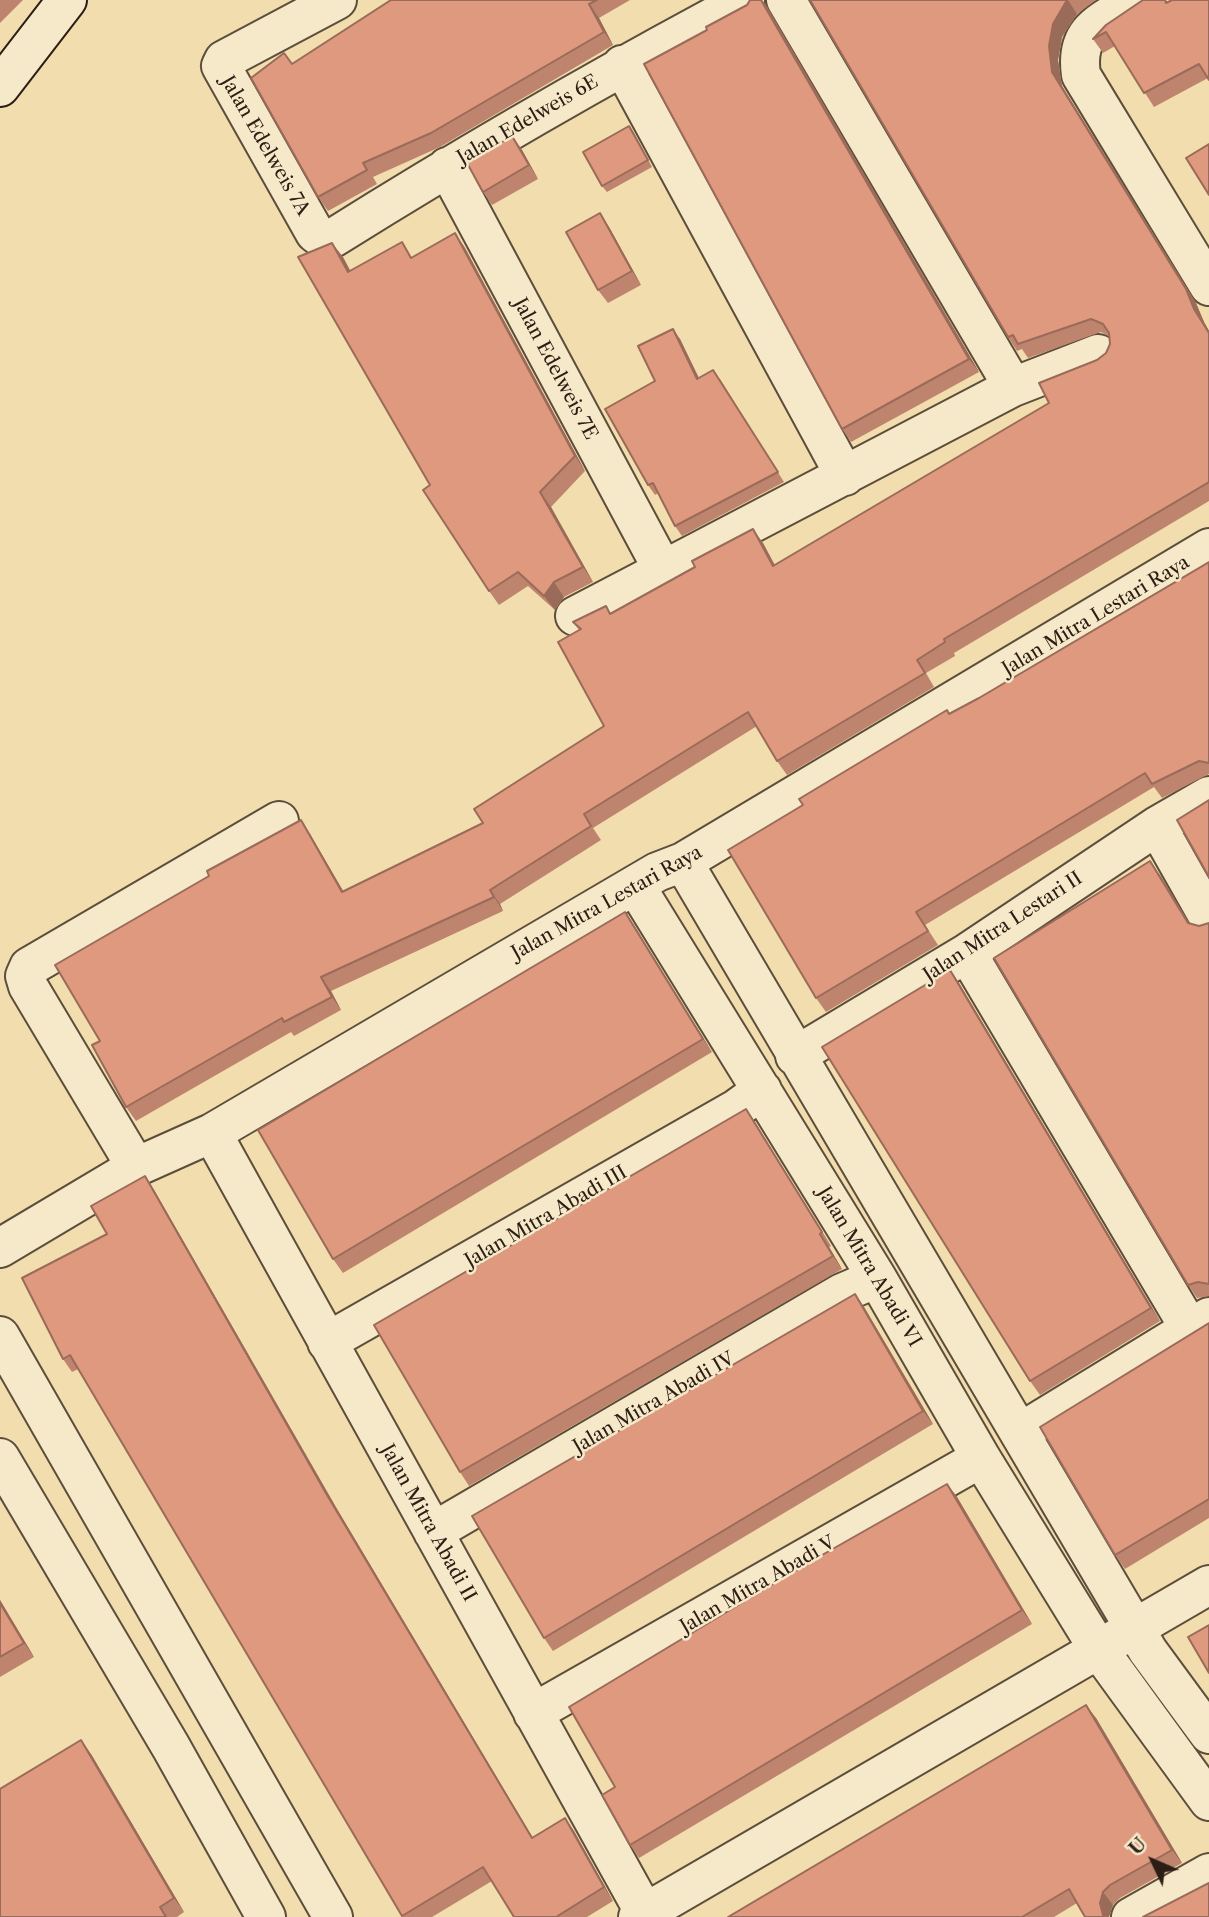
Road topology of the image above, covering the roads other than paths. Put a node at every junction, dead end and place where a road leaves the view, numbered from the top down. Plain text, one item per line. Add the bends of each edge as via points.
1 (67, 0) edge
2 (337, 0) edge
3 (745, 0) edge
4 (786, 0) edge
5 (1138, 0) edge
6 (622, 65) junction
7 (0, 87) edge
8 (447, 167) junction
9 (314, 233) joint
10 (1209, 286) edge
11 (1098, 354) dead end
12 (1013, 387) junction
13 (845, 476) junction
14 (1209, 548) edge
15 (663, 570) junction
16 (575, 617) dead end
17 (1209, 796) edge
18 (279, 821) dead end
19 (1157, 826) junction
20 (683, 862) junction
21 (635, 885) junction
22 (1209, 918) edge
23 (967, 953) junction
24 (795, 1056) junction
25 (762, 1090) junction
26 (212, 1133) junction
27 (136, 1167) junction
28 (0, 1248) edge
29 (877, 1278) junction
30 (1199, 1323) edge
31 (0, 1336) edge
32 (327, 1342) junction
33 (1021, 1432) junction
34 (0, 1458) edge
35 (981, 1458) junction
36 (433, 1532) junction
37 (1209, 1585) edge
38 (1118, 1639) junction
39 (533, 1713) junction
40 (1209, 1734) edge
41 (1209, 1801) edge
42 (1209, 1873) edge
43 (643, 1916) edge
44 (266, 1917) edge
45 (333, 1917) edge
46 (1131, 1917) edge

1 - 7 street
2 - 9 street, Jalan Edelweis 7A via 221,66
3 - 6 street, Jalan Edelweis 6E
4 - 12 street
5 - 10 street via 1088,30 1078,54 1081,75
6 - 8 street, Jalan Edelweis 6E
6 - 13 street
8 - 9 street, Jalan Edelweis 6E via 333,238 323,239
8 - 15 street, Jalan Edelweis 7E
11 - 12 street
12 - 13 street
13 - 15 street
14 - 20 street, Jalan Mitra Lestari Raya
15 - 16 street
17 - 19 street, Jalan Mitra Lestari II
18 - 27 street via 29,967 25,976
19 - 22 street
19 - 23 street, Jalan Mitra Lestari II
20 - 21 street, Jalan Mitra Lestari Raya
20 - 24 street
21 - 25 street, Jalan Mitra Abadi VI
21 - 26 street, Jalan Mitra Lestari Raya
23 - 24 street, Jalan Mitra Lestari II
23 - 30 street
24 - 33 street
25 - 29 street, Jalan Mitra Abadi VI
25 - 32 street, Jalan Mitra Abadi III
26 - 27 street, Jalan Mitra Lestari Raya
26 - 32 street, Jalan Mitra Abadi II
27 - 28 street, Jalan Mitra Lestari Raya
29 - 35 street, Jalan Mitra Abadi VI
29 - 36 street, Jalan Mitra Abadi IV via 842,1293
30 - 33 street
31 - 45 street
32 - 36 street, Jalan Mitra Abadi II
33 - 38 street
34 - 44 street
35 - 38 street, Jalan Mitra Abadi VI
35 - 39 street, Jalan Mitra Abadi V
36 - 39 street, Jalan Mitra Abadi II
37 - 38 street
38 - 40 street
38 - 41 street
38 - 43 street
39 - 43 street, Jalan Mitra Abadi II
42 - 46 street

